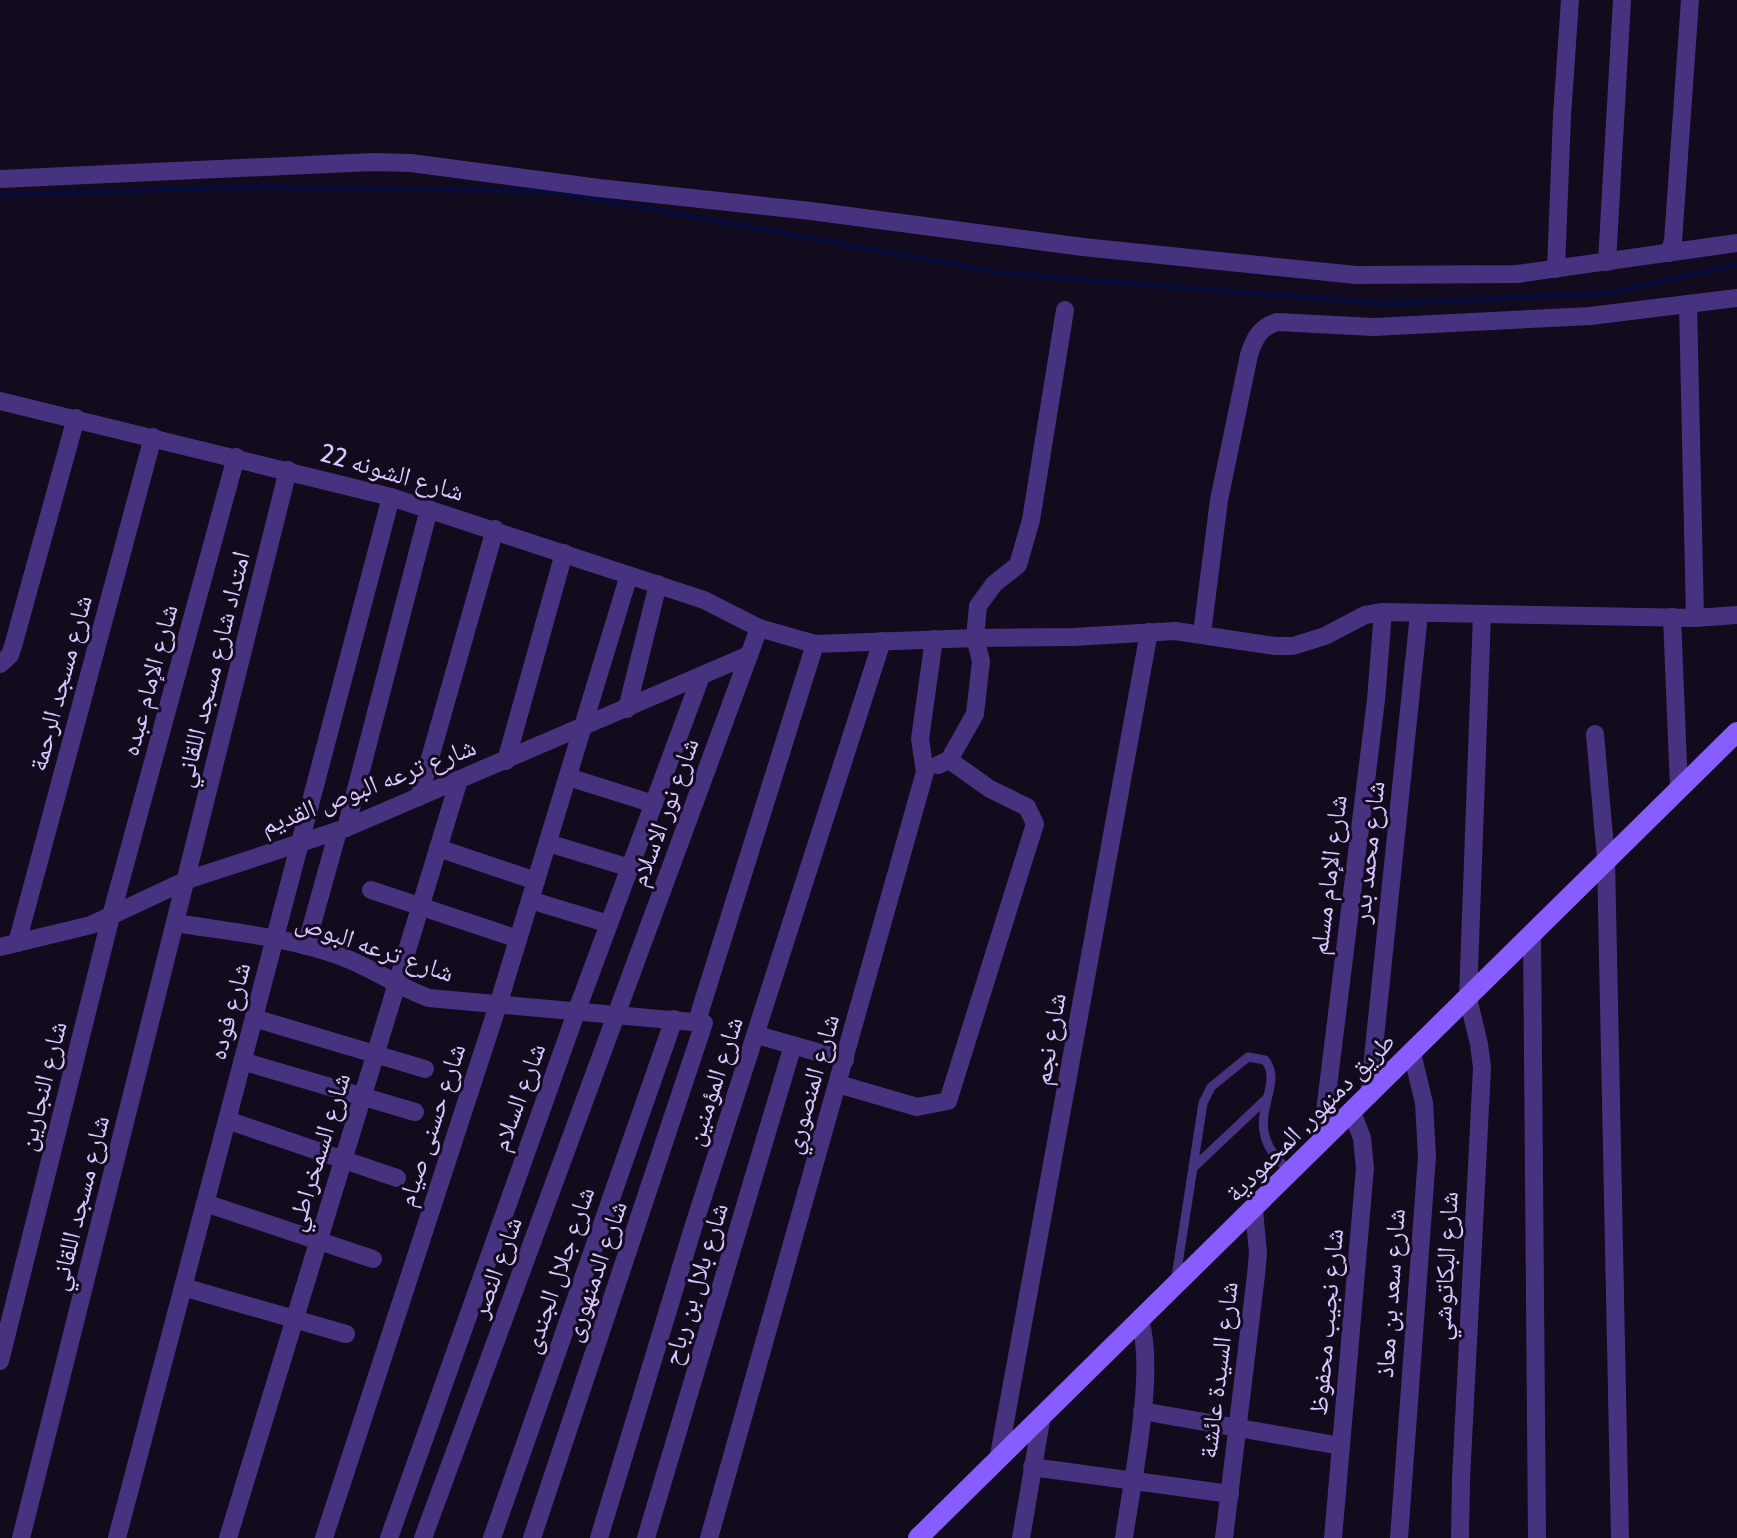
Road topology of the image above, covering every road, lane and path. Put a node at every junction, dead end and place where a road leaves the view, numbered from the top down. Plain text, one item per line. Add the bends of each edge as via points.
1 (1570, 0) edge
2 (1622, 0) edge
3 (1690, 0) edge
4 (0, 179) edge
5 (1737, 243) edge
6 (1669, 253) junction
7 (1607, 262) junction
8 (1556, 269) junction
9 (1737, 298) edge
10 (1688, 304) junction
11 (1065, 310) dead end
12 (0, 401) edge
13 (76, 418) junction
14 (153, 437) junction
15 (236, 457) junction
16 (288, 470) junction
17 (391, 497) junction
18 (429, 509) junction
19 (495, 529) junction
20 (564, 553) junction
21 (629, 575) junction
22 (658, 584) junction
23 (1383, 612) junction
24 (1419, 614) junction
25 (1482, 614) junction
26 (1672, 617) junction
27 (1695, 618) junction
28 (1737, 618) edge
29 (759, 628) junction
30 (1149, 632) junction
31 (1202, 633) junction
32 (975, 638) junction
33 (934, 639) junction
34 (882, 641) junction
35 (815, 644) junction
36 (749, 655) junction
37 (0, 664) edge
38 (701, 676) junction
39 (627, 709) junction
40 (584, 728) junction
41 (1595, 734) dead end
42 (1736, 737) edge
43 (949, 760) junction
44 (506, 761) junction
45 (925, 772) junction
46 (568, 777) junction
47 (459, 780) junction
48 (1679, 788) junction
49 (419, 797) junction
50 (654, 804) junction
51 (342, 829) junction
52 (300, 842) junction
53 (548, 843) junction
54 (438, 848) junction
55 (1606, 859) junction
56 (630, 868) junction
57 (187, 880) junction
58 (536, 881) junction
59 (371, 890) dead end
60 (530, 900) junction
61 (420, 907) junction
62 (111, 916) junction
63 (176, 923) junction
64 (609, 924) junction
65 (1532, 933) junction
66 (518, 939) junction
67 (274, 940) junction
68 (9, 945) edge
69 (306, 946) junction
70 (396, 983) junction
71 (1468, 998) junction
72 (499, 1002) junction
73 (577, 1010) junction
74 (617, 1014) junction
75 (254, 1018) junction
76 (674, 1019) junction
77 (700, 1022) junction
78 (757, 1035) junction
79 (793, 1045) junction
80 (1412, 1053) junction
81 (375, 1054) junction
82 (845, 1060) junction
83 (242, 1061) junction
84 (425, 1069) dead end
85 (838, 1084) junction
86 (1369, 1096) junction
87 (362, 1097) junction
88 (1266, 1099) junction
89 (415, 1112) dead end
90 (1352, 1112) junction
91 (227, 1120) junction
92 (1321, 1143) junction
93 (343, 1159) junction
94 (1194, 1167) junction
95 (1291, 1172) junction
96 (397, 1178) dead end
97 (205, 1203) junction
98 (1254, 1209) junction
99 (318, 1241) junction
100 (373, 1259) dead end
101 (1175, 1286) junction
102 (183, 1287) junction
103 (294, 1319) junction
104 (1140, 1320) junction
105 (346, 1334) dead end
106 (0, 1361) edge
107 (1142, 1411) junction
108 (1042, 1415) junction
109 (1238, 1429) junction
110 (1341, 1446) junction
111 (999, 1455) junction
112 (1032, 1467) junction
113 (1132, 1481) junction
114 (1230, 1494) junction
115 (21, 1538) edge
116 (117, 1538) edge
117 (228, 1538) edge
118 (324, 1538) edge
119 (389, 1538) edge
120 (423, 1538) edge
121 (492, 1538) edge
122 (532, 1538) edge
123 (599, 1538) edge
124 (646, 1538) edge
125 (709, 1538) edge
126 (918, 1538) edge
127 (1021, 1538) edge
128 (1124, 1538) edge
129 (1224, 1538) edge
130 (1333, 1538) edge
131 (1399, 1538) edge
132 (1460, 1538) edge
133 (1537, 1538) edge
134 (1620, 1538) edge

1 - 8 street
2 - 7 street
3 - 6 street
4 - 8 street via 411,163 1083,247 1356,275
5 - 6 street
6 - 7 street
7 - 8 street
9 - 10 street
10 - 27 street
10 - 31 street via 1590,316 1374,327 1266,325 1253,339 1249,355 1219,500
11 - 32 street via 1031,520 1018,565 978,606
12 - 13 street, شارع الشونه 22
13 - 14 street, شارع الشونه 22
13 - 37 street via 13,646
14 - 15 street, شارع الشونه 22
14 - 68 street, شارع مسجد الرحمة
15 - 16 street, شارع الشونه 22
15 - 62 street, شارع الإمام عبده
16 - 17 street, شارع الشونه 22
16 - 57 street, امتداد شارع مسجد اللقاني
17 - 18 street, شارع الشونه 22
17 - 52 street, شارع فوده
18 - 19 street, شارع الشونه 22
18 - 51 street
19 - 20 street, شارع الشونه 22
19 - 49 street
20 - 21 street, شارع الشونه 22
20 - 44 street
21 - 22 street, شارع الشونه 22
21 - 40 street, شارع حسنى صيام
22 - 29 street, شارع الشونه 22 via 711,602
22 - 39 street
23 - 24 street
23 - 31 street, شارع الشونه 22 via 1293,646
23 - 92 street, شارع الإمام مسلم
24 - 25 street
24 - 86 street, شارع محمد بدر
25 - 26 street
25 - 71 street, شارع البكاتوشي
26 - 27 street
26 - 48 street
27 - 28 street
29 - 35 street, شارع الشونه 22
29 - 36 street, شارع نور الاسلام
30 - 31 street, شارع الشونه 22
30 - 32 street, شارع الشونه 22
30 - 111 street, شارع نجم
32 - 33 street, شارع الشونه 22
32 - 43 street via 981,661 975,714
33 - 34 street, شارع الشونه 22
33 - 45 street, شارع المنصوري via 920,739
34 - 35 street, شارع الشونه 22
34 - 78 street, شارع المؤمنين
35 - 77 street, شارع الدمنهورى
36 - 38 street, شارع ترعه البوص القديم
36 - 74 street, شارع نور الاسلام
38 - 39 street, شارع ترعه البوص القديم
38 - 50 street, شارع السلام
39 - 40 street, شارع ترعه البوص القديم
40 - 44 street, شارع ترعه البوص القديم
40 - 46 street, شارع حسنى صيام
41 - 55 street
42 - 48 main road, طريق دمنهور, المحمودية
43 - 45 street
43 - 85 street via 1027,807 1035,824 948,1101 917,1107
44 - 47 street, شارع ترعه البوص القديم
45 - 82 street, شارع المنصوري
46 - 50 street
46 - 53 street, شارع حسنى صيام
47 - 49 street, شارع ترعه البوص القديم
47 - 54 street, شارع السمخراطي
48 - 55 main road, طريق دمنهور, المحمودية
49 - 51 street, شارع ترعه البوص القديم
50 - 56 street, شارع السلام
51 - 52 street, شارع ترعه البوص القديم
51 - 69 street
52 - 57 street, شارع ترعه البوص القديم
52 - 67 street, شارع فوده
53 - 56 street
53 - 58 street, شارع حسنى صيام
54 - 58 street
54 - 61 street, شارع السمخراطي
55 - 65 main road, طريق دمنهور, المحمودية
55 - 134 street
56 - 64 street, شارع السلام
57 - 62 street, شارع ترعه البوص القديم
57 - 63 street, شارع مسجد اللقاني
58 - 60 street, شارع حسنى صيام
59 - 61 street
60 - 64 street
60 - 66 street, شارع حسنى صيام
61 - 66 street
61 - 70 street, شارع السمخراطي
62 - 68 street, شارع ترعه البوص القديم
62 - 106 street, شارع النجارين
63 - 67 street, شارع ترعه البوص
63 - 115 street, شارع مسجد اللقاني
64 - 73 street, شارع السلام
65 - 71 main road, طريق دمنهور, المحمودية
65 - 133 street
66 - 72 street, شارع حسنى صيام
67 - 69 street, شارع ترعه البوص
67 - 75 street, شارع فوده
69 - 70 street, شارع ترعه البوص
70 - 72 street, شارع ترعه البوص via 438,1000
70 - 81 street, شارع السمخراطي
71 - 80 main road, طريق دمنهور, المحمودية
71 - 132 street, شارع البكاتوشي via 1482,1068
72 - 73 street, شارع ترعه البوص
72 - 118 street, شارع حسنى صيام
73 - 74 street, شارع ترعه البوص
73 - 119 street, شارع السلام
74 - 76 street, شارع ترعه البوص
74 - 120 street, شارع النصر
75 - 81 street
75 - 83 street, شارع فوده
76 - 77 street, شارع ترعه البوص
76 - 121 street, شارع جلال الجندى
77 - 122 street, شارع الدمنهورى via 705,1026
78 - 79 street
78 - 123 street, شارع المؤمنين
79 - 82 street
79 - 124 street, شارع بلال بن رباح
80 - 86 main road, طريق دمنهور, المحمودية
80 - 131 street, شارع سعد بن معاذ via 1424,1103 1427,1156
81 - 84 street
81 - 87 street, شارع السمخراطي
82 - 85 street, شارع المنصوري
83 - 87 street
83 - 91 street, شارع فوده
85 - 125 street, شارع المنصوري
86 - 90 main road, طريق دمنهور, المحمودية
87 - 89 street
87 - 93 street, شارع السمخراطي
88 - 94 lane
88 - 94 lane via 1271,1070 1254,1056 1211,1087 1203,1103
88 - 95 lane via 1265,1141
90 - 92 main road, طريق دمنهور, المحمودية
90 - 110 street, شارع نجيب محفوظ via 1365,1168
91 - 93 street
91 - 97 street, شارع فوده
92 - 95 main road, طريق دمنهور, المحمودية
93 - 96 street
93 - 99 street, شارع السمخراطي
94 - 101 lane
95 - 98 main road, طريق دمنهور, المحمودية
97 - 99 street
97 - 102 street, شارع فوده
98 - 101 main road, طريق دمنهور, المحمودية
98 - 109 street, شارع السيدة عائشة via 1256,1275
99 - 100 street
99 - 103 street, شارع السمخراطي
101 - 104 main road, طريق دمنهور, المحمودية
102 - 103 street
102 - 116 street, شارع فوده
103 - 105 street
103 - 117 street, شارع السمخراطي
104 - 107 street via 1146,1349
104 - 108 main road, طريق دمنهور, المحمودية
107 - 109 street
107 - 113 street
108 - 111 main road, طريق دمنهور, المحمودية
108 - 112 street
109 - 110 street
109 - 114 street, شارع السيدة عائشة
110 - 130 street, شارع نجيب محفوظ
111 - 126 main road, طريق دمنهور, المحمودية
112 - 113 street
112 - 127 street
113 - 114 street
113 - 128 street
114 - 129 street, شارع السيدة عائشة

